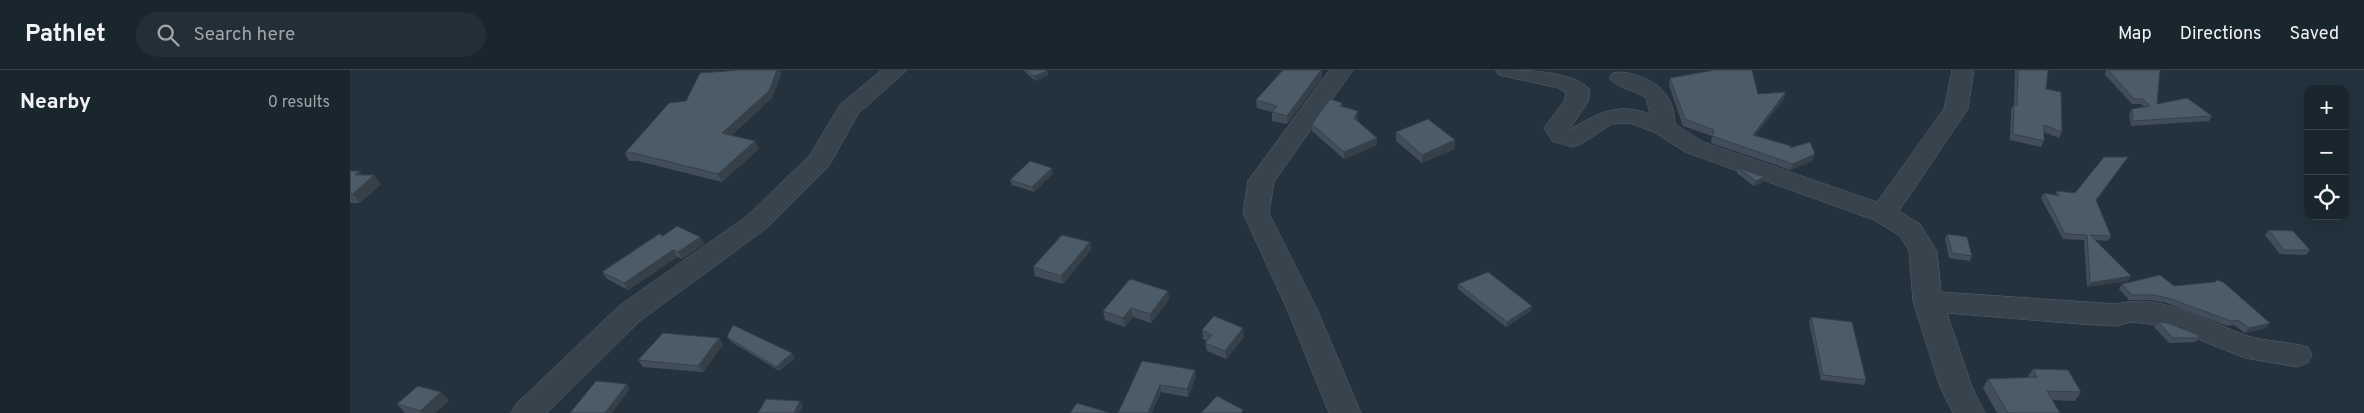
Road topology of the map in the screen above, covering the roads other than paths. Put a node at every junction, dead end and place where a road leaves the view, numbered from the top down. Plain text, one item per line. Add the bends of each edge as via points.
1 (896, 70) edge
2 (1342, 70) edge
3 (1507, 70) edge
4 (1646, 70) edge
5 (1963, 70) edge
6 (1621, 78) dead end
7 (1660, 98) junction
8 (1663, 127) junction
9 (1883, 214) junction
10 (1928, 301) junction
11 (2297, 355) dead end
12 (527, 413) edge
13 (1345, 413) edge
14 (1969, 413) edge

1 - 12 street via 848,110 820,160 757,222 630,313
2 - 13 street via 1261,180 1256,213 1302,309
3 - 8 street via 1566,82 1578,90 1576,102 1556,128 1561,136 1572,139 1606,118 1631,115
4 - 7 street via 1656,81
5 - 9 street via 1956,109
6 - 7 street via 1640,84
7 - 8 street via 1664,109
8 - 9 street via 1694,147
9 - 10 street via 1910,230 1923,251
10 - 11 street via 2116,315 2131,311 2169,316 2245,347
10 - 14 street via 1956,387

